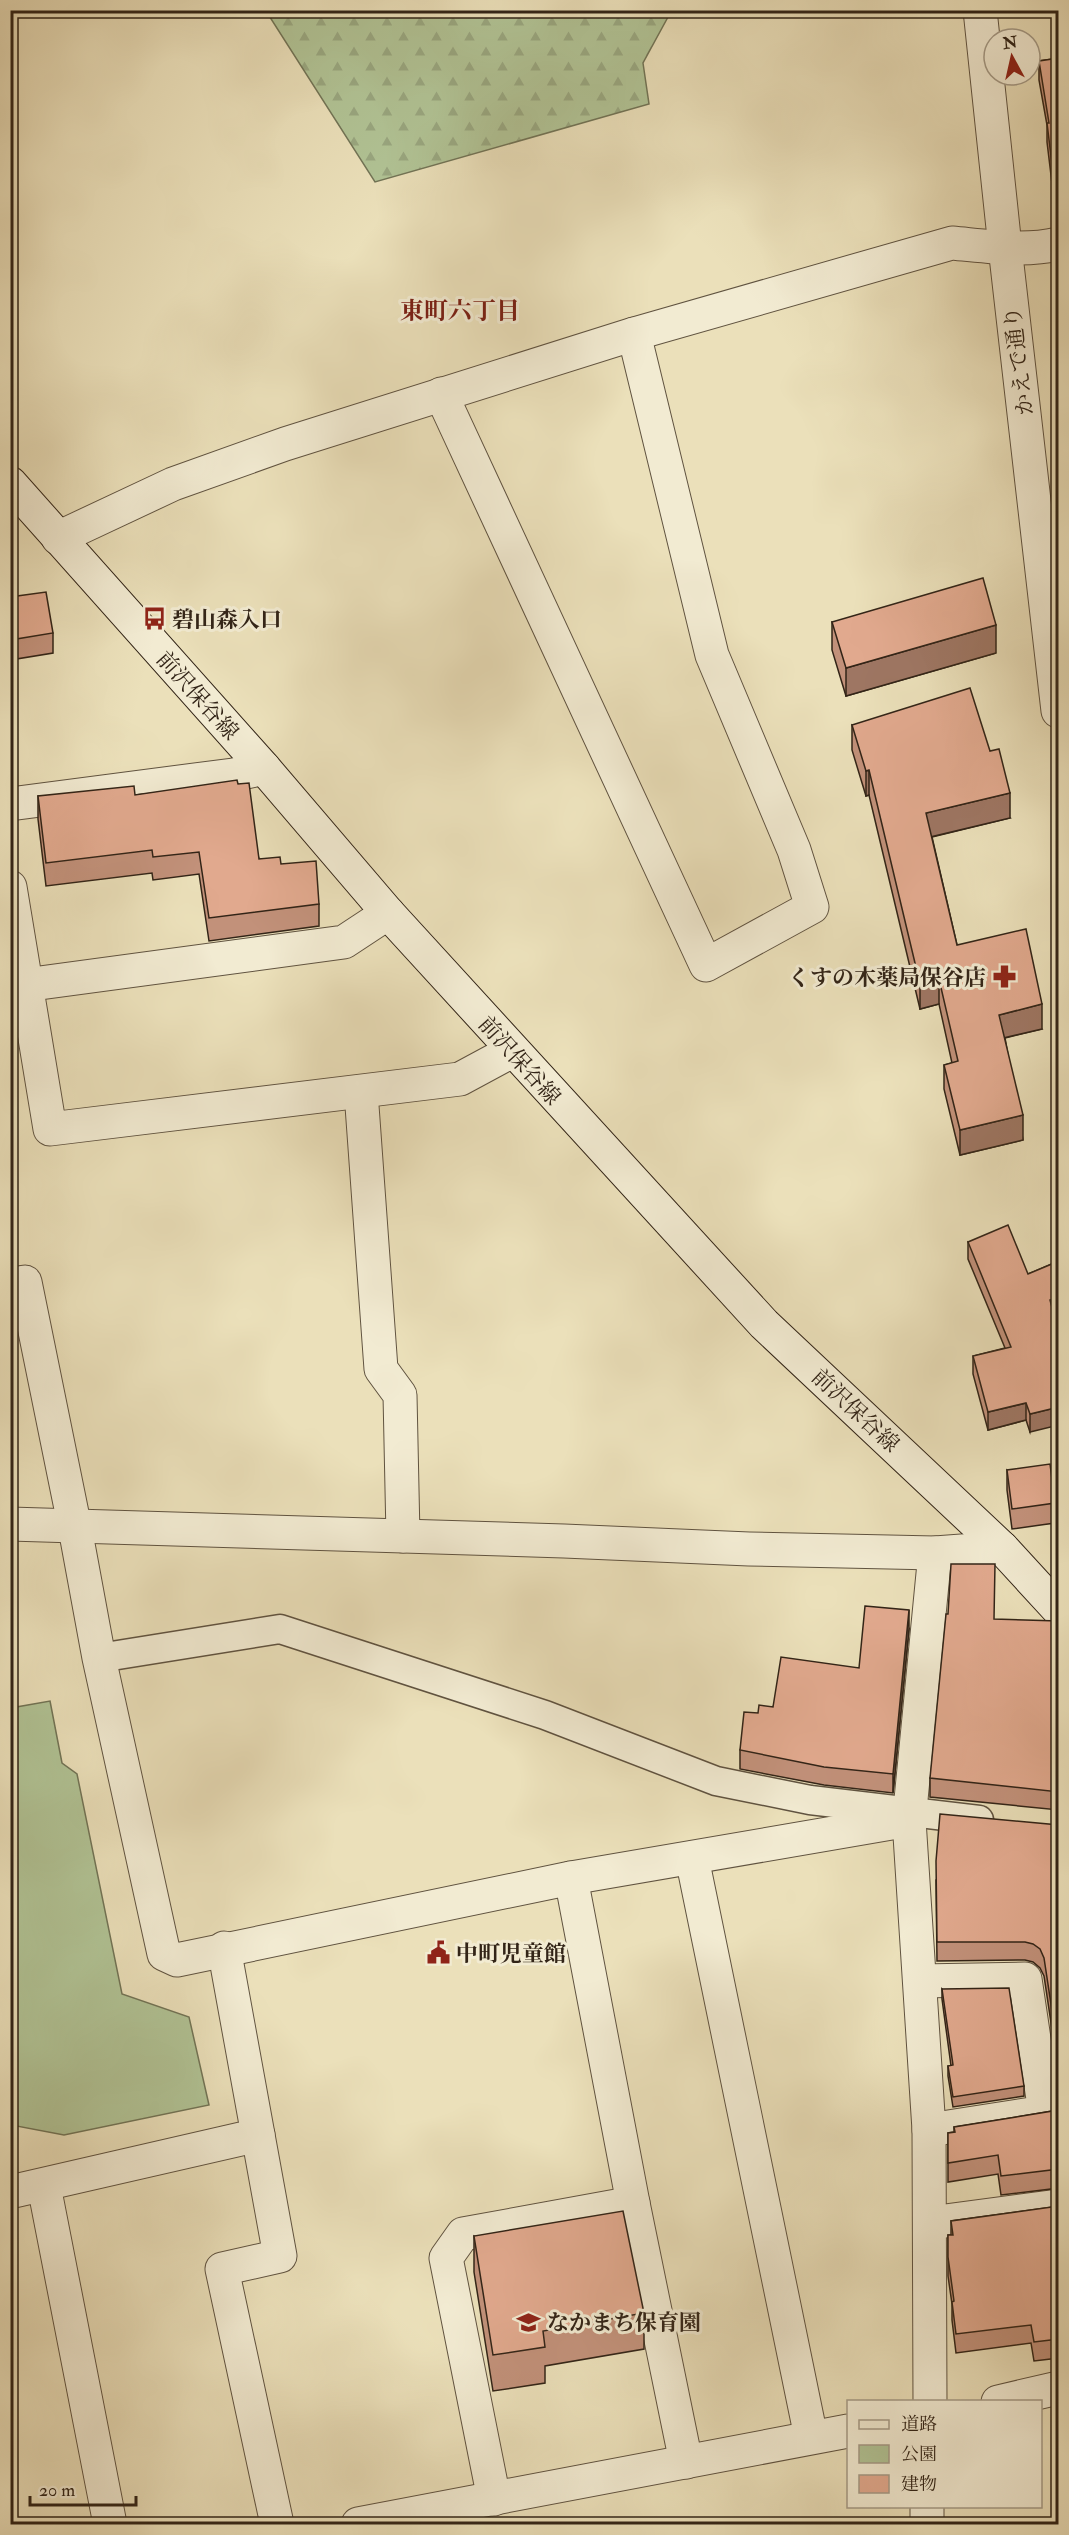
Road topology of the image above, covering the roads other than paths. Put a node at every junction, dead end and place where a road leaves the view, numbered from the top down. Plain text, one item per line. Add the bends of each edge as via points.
1 (980, 10) edge
2 (1059, 243) edge
3 (1005, 247) junction
4 (634, 334) junction
5 (441, 394) junction
6 (16, 499) edge
7 (58, 538) junction
8 (1052, 597) edge
9 (1059, 711) edge
10 (264, 768) junction
11 (10, 804) edge
12 (10, 887) edge
13 (388, 914) junction
14 (18, 986) edge
15 (512, 1051) junction
16 (361, 1092) junction
17 (10, 1284) edge
18 (10, 1524) edge
19 (75, 1528) junction
20 (403, 1536) junction
21 (1002, 1548) junction
22 (935, 1553) junction
23 (1059, 1609) edge
24 (99, 1658) junction
25 (910, 1816) junction
26 (1001, 1822) edge
27 (692, 1858) junction
28 (571, 1878) junction
29 (224, 1948) junction
30 (920, 1981) junction
31 (1052, 2111) edge
32 (929, 2130) junction
33 (258, 2135) junction
34 (44, 2186) junction
35 (10, 2192) edge
36 (633, 2203) junction
37 (1059, 2206) edge
38 (930, 2223) junction
39 (1059, 2388) edge
40 (930, 2400) edge
41 (1007, 2400) edge
42 (847, 2431) edge
43 (811, 2437) junction
44 (686, 2463) junction
45 (494, 2499) junction
46 (927, 2508) edge
47 (110, 2524) edge
48 (277, 2524) edge
49 (358, 2524) edge
50 (927, 2524) edge

1 - 3 street, かえで通り
2 - 3 street
3 - 4 street via 952,243
3 - 8 street, かえで通り
4 - 5 street
4 - 5 street via 712,655 794,850 812,907 706,965
5 - 7 street via 173,484
6 - 7 street, 前沢保谷線
7 - 10 street, 前沢保谷線
8 - 9 street, かえで通り
10 - 11 street
10 - 13 street, 前沢保谷線
12 - 14 street
13 - 14 street via 344,942
13 - 15 street, 前沢保谷線
14 - 16 street via 50,1129
15 - 16 street via 460,1079
15 - 21 street, 前沢保谷線 via 764,1324
16 - 20 street via 381,1369 400,1395
17 - 19 street via 25,1282
18 - 19 street
19 - 20 street
19 - 24 street
20 - 22 street
21 - 22 street
21 - 23 street, 前沢保谷線
22 - 25 street
24 - 25 street via 280,1629 545,1715 716,1781
24 - 29 street via 164,1954 177,1960
25 - 26 street
25 - 27 street
25 - 30 street
27 - 28 street
27 - 43 street
28 - 29 street
28 - 36 street
29 - 33 street
30 - 31 street via 1025,1979
30 - 32 street
31 - 32 street
32 - 38 street
33 - 34 street
33 - 48 street via 280,2256 222,2269
34 - 35 street
34 - 47 street
36 - 44 street
36 - 45 street via 463,2234 446,2258
37 - 38 street
38 - 40 street
39 - 41 street
42 - 43 street
43 - 44 street
44 - 45 street
45 - 49 street
46 - 50 street

